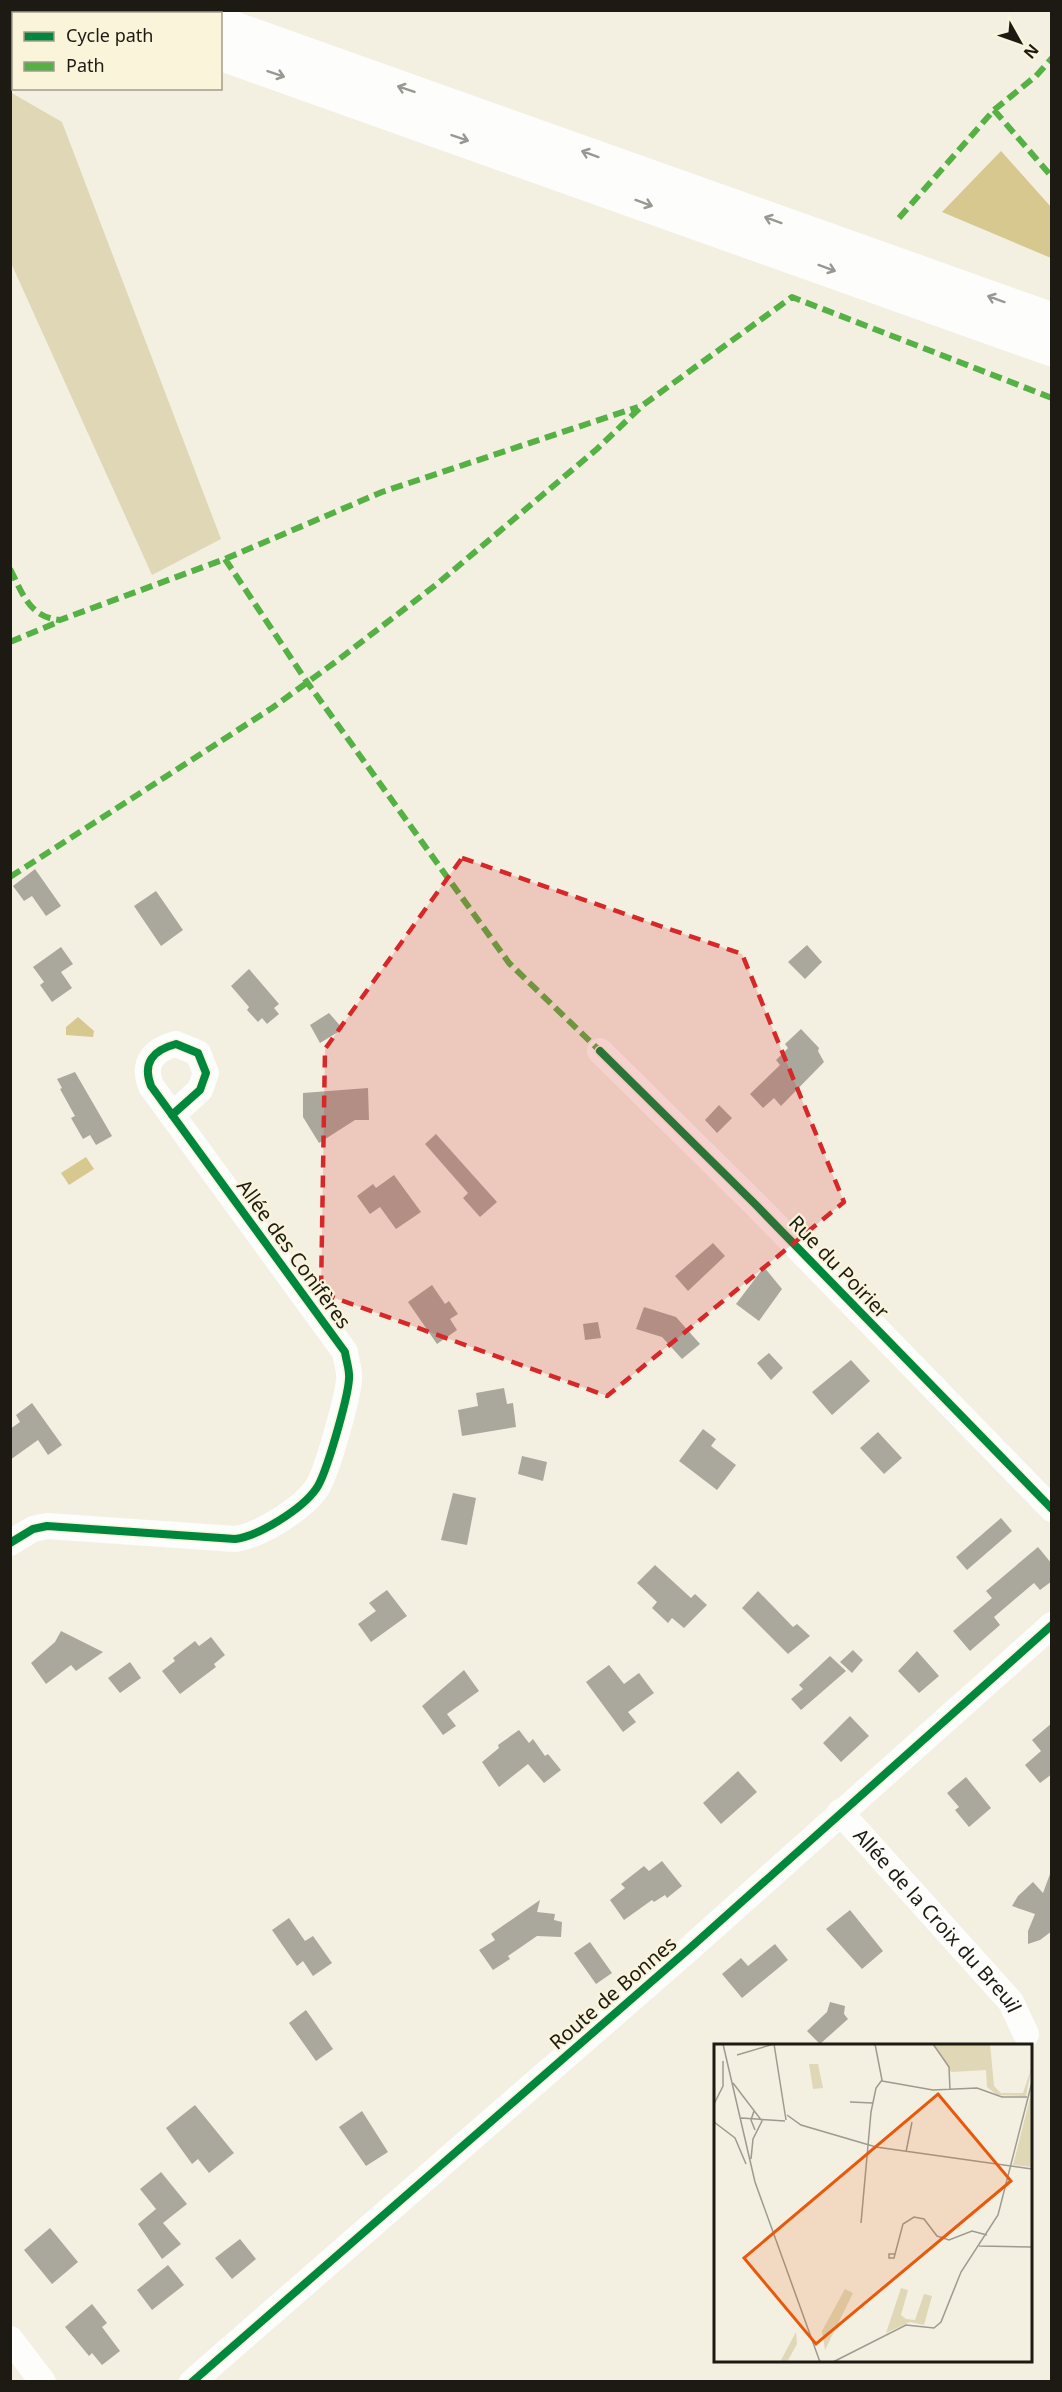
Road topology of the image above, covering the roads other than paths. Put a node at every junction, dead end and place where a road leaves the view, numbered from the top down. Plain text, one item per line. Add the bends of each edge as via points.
1 (222, 25) edge
2 (222, 55) edge
3 (1052, 319) edge
4 (1052, 350) edge
5 (600, 1052) dead end
6 (172, 1115) dead end
7 (1052, 1509) edge
8 (10, 1543) edge
9 (1052, 1625) edge
10 (840, 1812) junction
11 (1026, 2034) dead end
12 (10, 2339) edge
13 (42, 2382) edge
14 (192, 2382) edge

3 -> 1 highway
2 -> 4 highway
5 - 7 street, Rue du Poirier via 756,1205
6 - 8 street, Allée des Conifères via 345,1352 350,1378 324,1476 315,1491 297,1506 247,1537 47,1526 33,1529
9 - 10 street, Route de Bonnes
10 - 11 street, Allée de la Croix du Breuil via 1011,2002
10 - 14 street, Route de Bonnes via 690,1948
12 - 13 street

